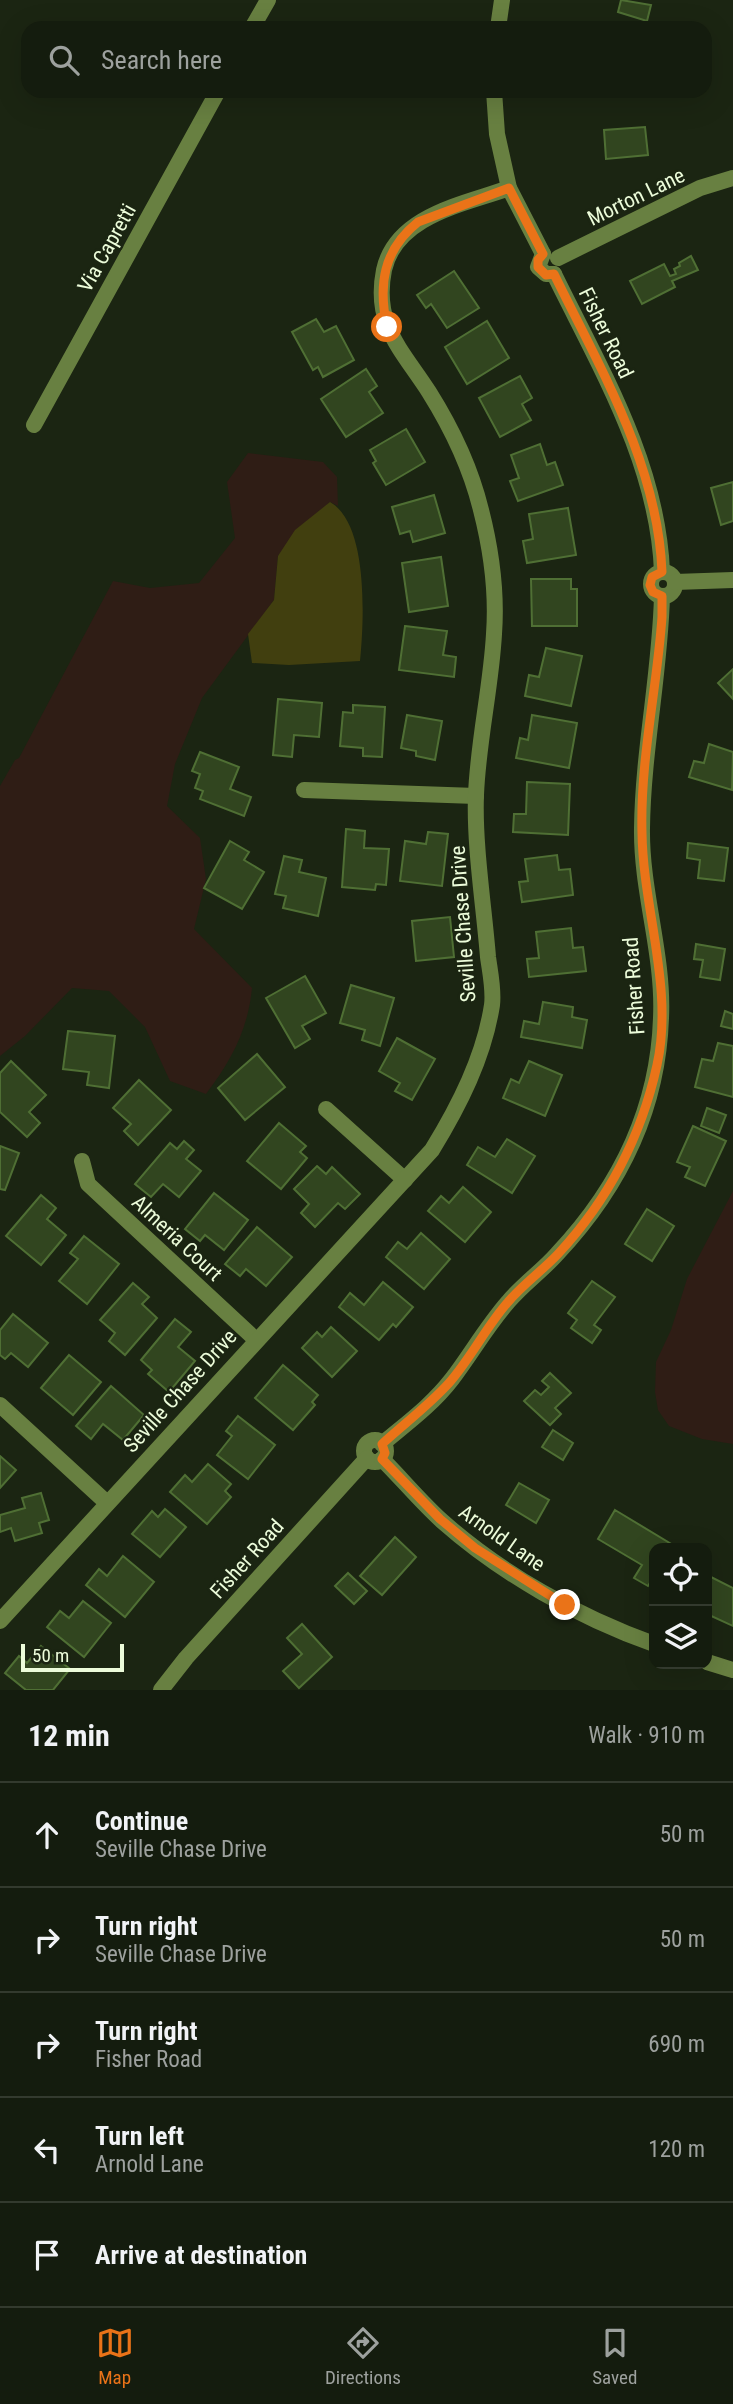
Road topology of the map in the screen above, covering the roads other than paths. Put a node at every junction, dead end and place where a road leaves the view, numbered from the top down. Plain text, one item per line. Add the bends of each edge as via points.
1 (268, 0) edge
2 (502, 0) edge
3 (256, 21) edge
4 (499, 21) edge
5 (214, 98) edge
6 (494, 98) edge
7 (733, 177) edge
8 (509, 188) junction
9 (551, 256) junction
10 (34, 425) dead end
11 (662, 572) junction
12 (733, 580) edge
13 (675, 582) junction
14 (662, 596) junction
15 (304, 790) dead end
16 (476, 796) junction
17 (326, 1109) dead end
18 (82, 1161) dead end
19 (405, 1180) junction
20 (255, 1339) junction
21 (0, 1405) edge
22 (377, 1454) junction
23 (107, 1503) junction
24 (0, 1621) edge
25 (649, 1642) edge
26 (712, 1663) edge
27 (733, 1671) edge
28 (162, 1690) edge

1 - 3 street
2 - 4 street
5 - 10 street, Via Capretti
6 - 8 street
7 - 9 street, Morton Lane
8 - 9 street
8 - 16 street, Seville Chase Drive via 418,222 393,250 382,282 387,327 461,453 481,509 492,568 495,631
9 - 11 street, Fisher Road via 560,265 554,274 642,464 657,517
11 - 13 street
11 - 14 street, Fisher Road via 652,577 650,585
12 - 13 street
13 - 14 street via 672,593
14 - 22 street, Fisher Road via 660,646 646,739 642,832 662,1015 658,1062 644,1117 622,1168 586,1221 500,1312 451,1381
15 - 16 street
16 - 19 street, Seville Chase Drive via 492,1004 466,1089 432,1150
17 - 19 street
18 - 20 street, Almeria Court via 88,1184
19 - 20 street, Seville Chase Drive
20 - 23 street, Seville Chase Drive
21 - 23 street
22 - 25 street, Arnold Lane via 440,1519 503,1567 565,1605
22 - 28 street, Fisher Road via 186,1658
23 - 24 street, Seville Chase Drive
26 - 27 street

